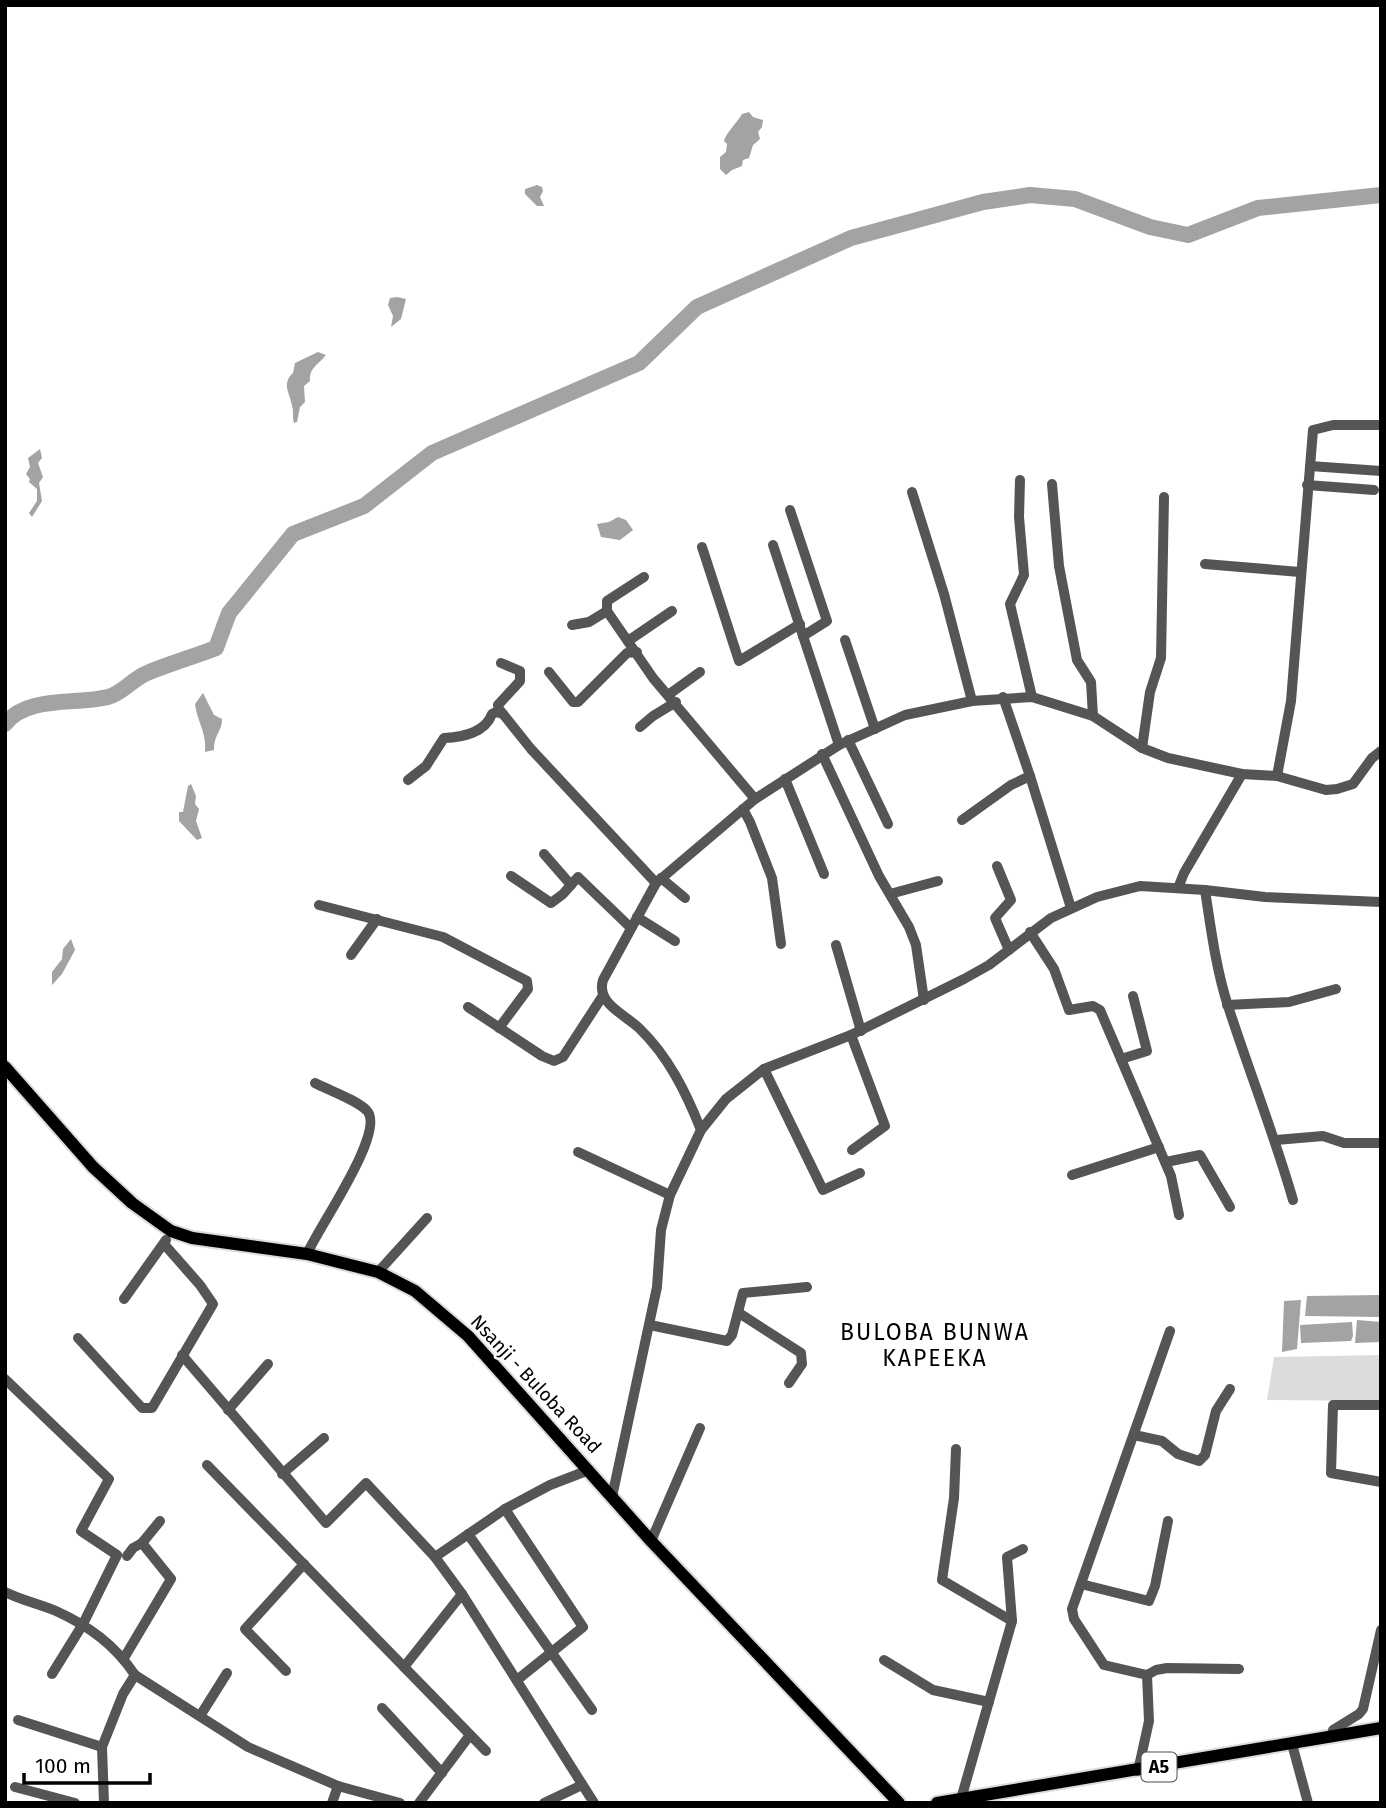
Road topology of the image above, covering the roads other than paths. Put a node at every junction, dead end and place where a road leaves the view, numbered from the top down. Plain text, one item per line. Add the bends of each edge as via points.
1 (1381, 425) edge
2 (1310, 466) junction
3 (1381, 471) edge
4 (1020, 480) dead end
5 (1052, 484) dead end
6 (1307, 485) junction
7 (1374, 490) dead end
8 (912, 492) dead end
9 (1164, 497) dead end
10 (790, 510) dead end
11 (773, 545) dead end
12 (702, 547) dead end
13 (1205, 564) dead end
14 (1300, 572) junction
15 (644, 577) dead end
16 (607, 611) junction
17 (672, 611) dead end
18 (800, 624) junction
19 (572, 625) dead end
20 (803, 636) junction
21 (628, 640) junction
22 (845, 640) dead end
23 (637, 652) junction
24 (501, 663) dead end
25 (549, 672) dead end
26 (700, 672) dead end
27 (1003, 697) junction
28 (1032, 697) junction
29 (672, 698) junction
30 (972, 701) junction
31 (503, 714) junction
32 (1093, 716) junction
33 (640, 727) dead end
34 (875, 729) junction
35 (844, 743) junction
36 (1142, 748) junction
37 (1381, 751) edge
38 (822, 754) junction
39 (1242, 774) junction
40 (1030, 776) junction
41 (1276, 776) junction
42 (785, 779) junction
43 (408, 780) dead end
44 (755, 799) junction
45 (743, 809) junction
46 (962, 820) dead end
47 (888, 824) dead end
48 (544, 854) dead end
49 (997, 866) dead end
50 (824, 874) dead end
51 (511, 876) dead end
52 (658, 880) junction
53 (937, 881) dead end
54 (570, 886) junction
55 (1178, 888) junction
56 (1205, 890) junction
57 (890, 894) junction
58 (685, 898) dead end
59 (1381, 902) edge
60 (319, 905) dead end
61 (1070, 908) junction
62 (637, 917) junction
63 (377, 919) junction
64 (631, 928) junction
65 (1030, 932) junction
66 (675, 941) dead end
67 (781, 944) dead end
68 (836, 945) dead end
69 (1009, 950) junction
70 (351, 956) dead end
71 (1336, 989) dead end
72 (1133, 996) dead end
73 (602, 997) junction
74 (924, 1000) junction
75 (1227, 1005) junction
76 (468, 1007) dead end
77 (499, 1028) junction
78 (856, 1033) junction
79 (1121, 1059) junction
80 (5, 1067) edge
81 (764, 1069) junction
82 (315, 1083) dead end
83 (701, 1130) junction
84 (1276, 1140) junction
85 (1381, 1143) edge
86 (1159, 1147) junction
87 (852, 1150) dead end
88 (578, 1152) dead end
89 (1166, 1162) junction
90 (860, 1173) dead end
91 (1072, 1175) dead end
92 (670, 1195) junction
93 (1293, 1200) dead end
94 (1230, 1207) dead end
95 (1178, 1215) dead end
96 (427, 1218) dead end
97 (171, 1231) junction
98 (164, 1244) junction
99 (307, 1254) junction
100 (379, 1272) junction
101 (807, 1287) dead end
102 (124, 1299) dead end
103 (739, 1313) junction
104 (650, 1325) junction
105 (1170, 1331) dead end
106 (78, 1338) dead end
107 (182, 1355) junction
108 (268, 1364) dead end
109 (5, 1379) edge
110 (789, 1383) dead end
111 (1230, 1389) dead end
112 (1381, 1405) edge
113 (228, 1410) junction
114 (700, 1428) dead end
115 (1134, 1435) junction
116 (324, 1438) dead end
117 (956, 1449) dead end
118 (207, 1465) dead end
119 (589, 1471) junction
120 (282, 1474) junction
121 (1381, 1482) edge
122 (612, 1497) junction
123 (505, 1509) junction
124 (160, 1521) dead end
125 (1168, 1521) dead end
126 (468, 1534) junction
127 (651, 1541) junction
128 (142, 1543) junction
129 (1023, 1549) dead end
130 (127, 1556) dead end
131 (435, 1558) junction
132 (304, 1564) junction
133 (1081, 1584) junction
134 (5, 1591) edge
135 (461, 1594) junction
136 (1012, 1621) junction
137 (83, 1624) junction
138 (1381, 1630) edge
139 (551, 1652) junction
140 (124, 1658) junction
141 (884, 1660) dead end
142 (404, 1667) junction
143 (1239, 1669) dead end
144 (286, 1671) dead end
145 (227, 1673) dead end
146 (52, 1674) dead end
147 (135, 1675) junction
148 (1147, 1675) junction
149 (517, 1680) junction
150 (989, 1702) junction
151 (382, 1708) dead end
152 (592, 1710) dead end
153 (200, 1716) junction
154 (18, 1720) dead end
155 (1381, 1728) edge
156 (470, 1735) junction
157 (1332, 1737) junction
158 (1292, 1744) junction
159 (102, 1747) junction
160 (486, 1751) dead end
161 (1138, 1771) junction
162 (442, 1773) junction
163 (583, 1785) junction
164 (338, 1786) junction
165 (15, 1787) dead end
166 (961, 1799) junction
167 (75, 1803) edge
168 (104, 1803) edge
169 (332, 1803) edge
170 (400, 1803) edge
171 (419, 1803) edge
172 (544, 1803) edge
173 (594, 1803) edge
174 (899, 1803) edge
175 (937, 1803) edge
176 (1308, 1803) edge

1 - 2 street via 1333,425 1313,430
2 - 3 street
2 - 6 street
4 - 28 street via 1024,575 1010,604
5 - 32 street via 1059,566 1077,660 1091,682
6 - 7 street
6 - 14 street
8 - 30 street
9 - 36 street via 1161,658 1150,691
10 - 20 street via 827,621
11 - 18 street
12 - 18 street via 739,661
13 - 14 street
14 - 41 street via 1291,701
15 - 16 street via 607,601
16 - 19 street via 589,622
16 - 21 street
17 - 21 street
18 - 20 street
20 - 35 street
21 - 23 street
22 - 34 street
23 - 25 street via 627,653 578,702 573,702
23 - 29 street
24 - 31 street via 520,671 520,681 498,705
26 - 29 street
27 - 28 street
27 - 30 street
27 - 40 street
28 - 32 street
29 - 33 street
29 - 44 street
30 - 34 street via 905,715
31 - 43 street via 492,714 479,731 444,738 426,766
31 - 52 street
32 - 36 street
34 - 35 street
35 - 38 street
35 - 47 street
36 - 39 street via 1192,765
37 - 41 street via 1353,784 1336,789
38 - 42 street
38 - 57 street
39 - 41 street
39 - 55 street
40 - 46 street
40 - 61 street
42 - 44 street
42 - 50 street
44 - 45 street
45 - 52 street
45 - 67 street via 772,878
48 - 54 street
49 - 69 street via 1011,900 995,918
51 - 54 street via 551,903
52 - 58 street
52 - 62 street
53 - 57 street
54 - 64 street via 578,877
55 - 56 street
55 - 61 street via 1140,886
56 - 59 street
56 - 75 street
57 - 74 street via 916,946
60 - 63 street
61 - 65 street
62 - 64 street
62 - 66 street
63 - 70 street
63 - 77 street via 443,937 527,981 528,989
64 - 73 street via 603,980
65 - 69 street
65 - 79 street via 1054,969 1069,1010 1093,1006 1100,1010
68 - 78 street
69 - 74 street
71 - 75 street via 1289,1002
72 - 79 street via 1147,1051
73 - 77 street via 559,1060 542,1056
73 - 83 street via 659,1049 689,1098
74 - 78 street
75 - 84 street
76 - 77 street
78 - 81 street
78 - 87 street via 885,1126
79 - 86 street
80 - 97 main road, Nsanji - Buloba Road via 93,1167
81 - 83 street via 726,1099
81 - 90 street via 823,1190
82 - 99 street via 363,1107 371,1123 352,1176
83 - 92 street
84 - 85 street via 1323,1136 1344,1143
84 - 93 street
86 - 89 street
86 - 91 street
88 - 92 street
89 - 94 street via 1200,1155
89 - 95 street
92 - 104 street via 661,1230
96 - 100 street
97 - 98 street
97 - 99 main road, Nsanji - Buloba Road
98 - 102 street
98 - 107 street via 213,1302
99 - 100 main road, Nsanji - Buloba Road
100 - 119 main road, Nsanji - Buloba Road via 415,1291 468,1336
101 - 103 street via 743,1293
103 - 104 street via 732,1335 723,1342
103 - 110 street via 801,1353 802,1364
104 - 122 street
105 - 115 street
106 - 107 street via 145,1409 152,1408
107 - 113 street
108 - 113 street
109 - 137 street via 109,1479 81,1531 117,1555
111 - 115 street via 1216,1411 1203,1459 1178,1454 1162,1440
112 - 121 street via 1333,1405 1331,1473
113 - 120 street
114 - 127 street
115 - 133 street
116 - 120 street
117 - 136 street via 942,1580
118 - 132 street
119 - 122 main road, Nsanji - Buloba Road
119 - 123 street
120 - 131 street via 326,1523 366,1483
122 - 127 main road, Nsanji - Buloba Road
123 - 126 street
123 - 139 street via 583,1627
124 - 128 street
125 - 133 street via 1149,1601
126 - 131 street
126 - 139 street
127 - 174 main road, Nsanji - Buloba Road
128 - 130 street
128 - 140 street via 171,1579
129 - 136 street via 1007,1557
131 - 135 street
132 - 142 street
132 - 144 street via 245,1629
133 - 148 street via 1072,1614 1101,1660 1110,1668
134 - 137 street
135 - 142 street
135 - 149 street
136 - 150 street
137 - 140 street
137 - 146 street
138 - 157 street via 1363,1709 1334,1730
139 - 149 street
139 - 152 street
140 - 147 street
141 - 150 street via 933,1690
142 - 156 street
143 - 148 street via 1167,1668
145 - 153 street
147 - 153 street
147 - 159 street
148 - 161 street via 1149,1721
149 - 163 street
150 - 166 street
151 - 162 street
153 - 164 street via 248,1747
154 - 159 street
155 - 157 main road, A5
156 - 160 street
156 - 162 street
157 - 158 main road, A5
158 - 161 main road, A5
158 - 176 street
159 - 168 street
161 - 166 main road, A5
162 - 171 street
163 - 172 street
163 - 173 street
164 - 169 street
164 - 170 street
165 - 167 street
166 - 175 main road, A5

